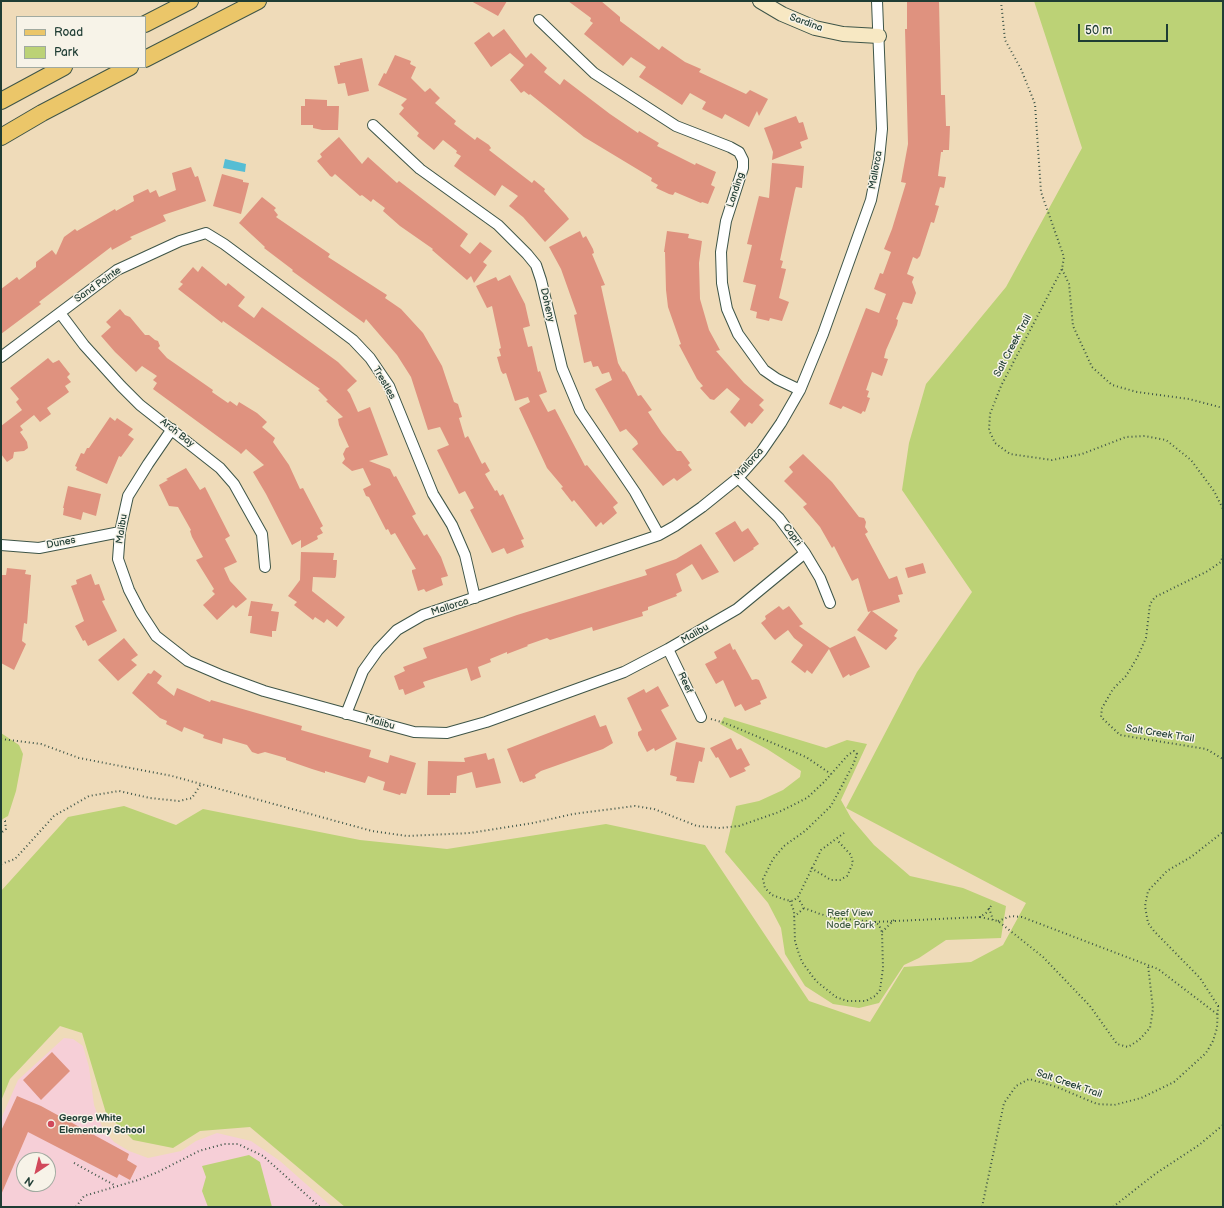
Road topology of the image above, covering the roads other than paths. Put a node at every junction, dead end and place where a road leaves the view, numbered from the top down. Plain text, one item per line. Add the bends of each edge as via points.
1 (190, 1) edge
2 (258, 1) edge
3 (760, 1) edge
4 (876, 1) edge
5 (539, 20) dead end
6 (146, 23) edge
7 (879, 36) junction
8 (146, 58) edge
9 (62, 68) edge
10 (128, 68) edge
11 (1, 101) edge
12 (373, 125) dead end
13 (1, 137) edge
14 (206, 233) joint
15 (60, 313) junction
16 (1, 357) edge
17 (800, 390) junction
18 (172, 429) junction
19 (738, 478) junction
20 (120, 532) junction
21 (659, 535) junction
22 (1, 546) edge
23 (805, 552) junction
24 (265, 567) dead end
25 (475, 598) junction
26 (830, 603) dead end
27 (668, 650) junction
28 (346, 714) junction
29 (701, 716) road end

1 - 6 main road
2 - 8 main road
3 - 7 street, Sardina via 815,28 843,34
4 - 7 street, Mallorca
5 - 17 street, Landing via 594,73 676,126 739,152 744,168 726,221 721,252 722,283 727,309 738,334 764,370
7 - 17 street, Mallorca via 882,129 871,200
9 - 11 main road
10 - 13 main road
12 - 21 street, Doheny via 420,169 498,225 536,265 562,368 580,411 635,492
14 - 15 street, Sand Pointe via 180,241 117,270
14 - 25 street, Trestles via 325,318 353,340 370,358 389,386 424,474 452,525 465,555
15 - 16 street, Sand Pointe
15 - 18 street, Arch Bay via 84,345 121,386
17 - 19 street, Mallorca via 761,452
18 - 20 street, Malibu via 128,496
18 - 24 street, Arch Bay via 220,468 234,484 262,534
19 - 21 street, Mallorca via 675,526
19 - 23 street, Capri via 779,518
20 - 22 street, Dunes via 39,548
20 - 28 street, Malibu via 118,559 129,590 156,636 188,661 223,676
21 - 25 street, Mallorca
23 - 26 street, Capri via 820,578
23 - 27 street, Malibu via 737,609
25 - 28 street, Mallorca via 423,615 397,630 363,670
27 - 28 street, Malibu via 624,672 486,722 447,733 414,732
27 - 29 street, Reef

